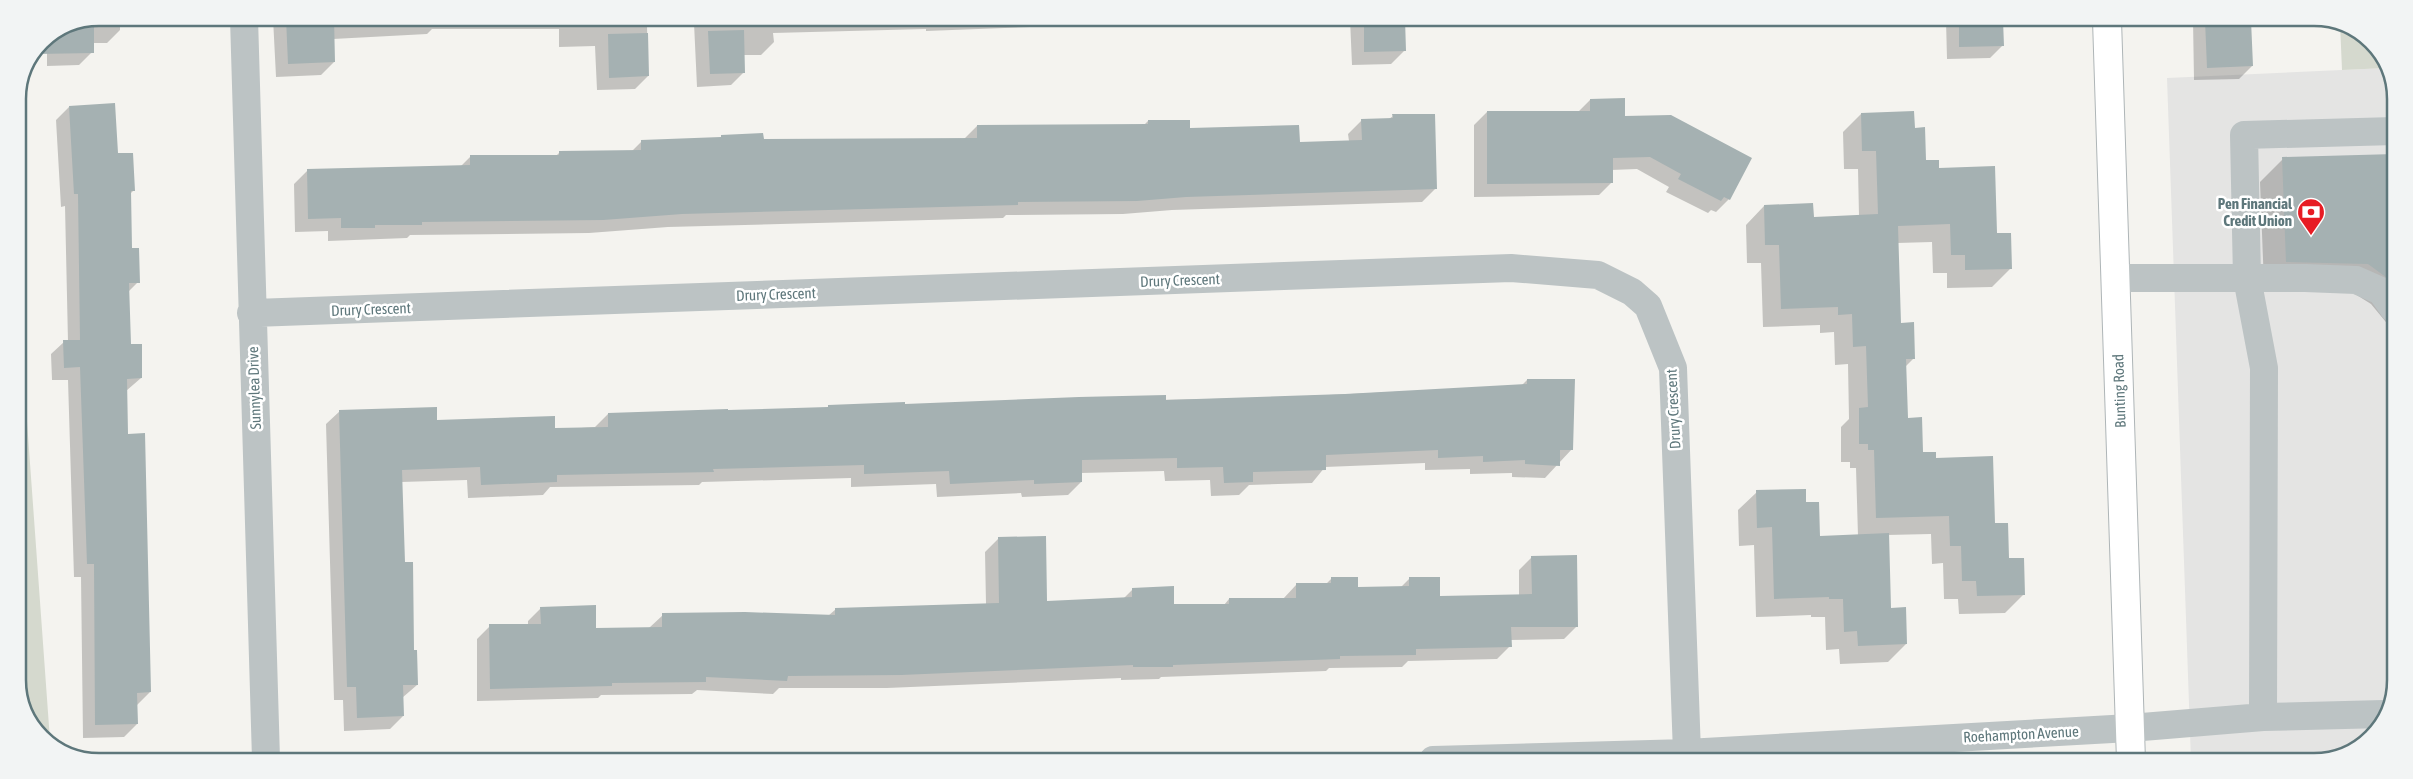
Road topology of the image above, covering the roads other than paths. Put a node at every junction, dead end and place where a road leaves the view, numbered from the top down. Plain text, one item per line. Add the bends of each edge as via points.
1 (244, 26) edge
2 (2107, 26) edge
3 (2387, 131) edge
4 (2116, 278) junction
5 (2246, 278) junction
6 (2387, 300) edge
7 (252, 313) junction
8 (2378, 714) edge
9 (2263, 717) junction
10 (2130, 728) junction
11 (266, 753) edge
12 (1676, 753) edge
13 (1725, 753) edge
14 (2132, 753) edge

1 - 7 street, Sunnylea Drive
2 - 4 main road, Bunting Road
3 - 5 street via 2244,135
4 - 5 street
4 - 10 main road, Bunting Road
5 - 6 street via 2356,280 2381,291
5 - 9 street via 2264,368
7 - 11 street, Sunnylea Drive
7 - 12 street, Drury Crescent via 1511,268 1598,275 1632,292 1648,306 1673,368
8 - 9 street, Roehampton Avenue
9 - 10 street, Roehampton Avenue
10 - 13 street, Roehampton Avenue
10 - 14 main road, Bunting Road

